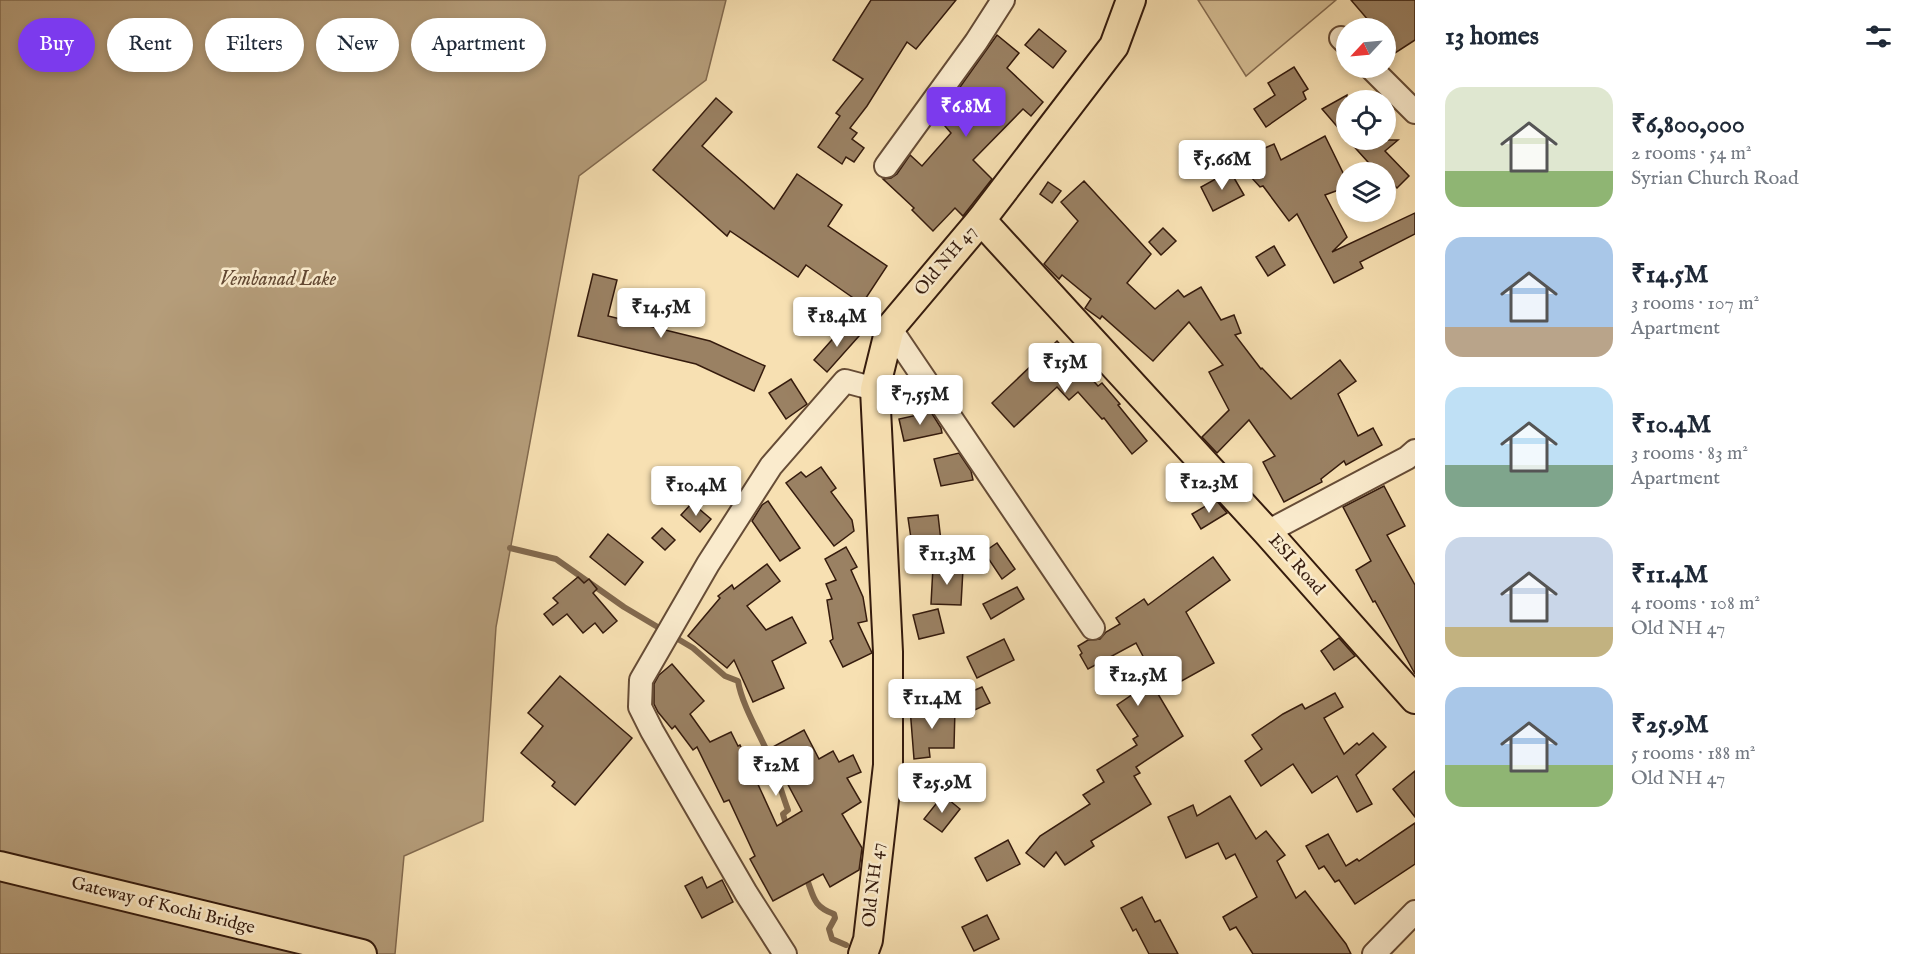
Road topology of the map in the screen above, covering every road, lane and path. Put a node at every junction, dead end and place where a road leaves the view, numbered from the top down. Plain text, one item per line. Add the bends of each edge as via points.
1 (1002, 0) edge
2 (1131, 0) edge
3 (1381, 78) edge
4 (1415, 112) edge
5 (886, 166) dead end
6 (981, 220) junction
7 (890, 328) junction
8 (875, 388) junction
9 (1415, 451) edge
10 (1267, 532) junction
11 (1093, 628) dead end
12 (1415, 699) edge
13 (0, 866) edge
14 (1415, 912) edge
15 (362, 954) edge
16 (785, 954) edge
17 (863, 954) edge
18 (1374, 954) edge

1 - 5 street
2 - 6 main road, Old NH 47 via 1114,46
3 - 4 street
6 - 7 main road, Old NH 47
6 - 10 main road, ESI Road
7 - 8 main road, Old NH 47
7 - 11 street
8 - 16 street via 845,381 771,466 641,680 640,707 652,731
8 - 17 main road, Old NH 47 via 888,652 888,765 868,940
9 - 10 street
10 - 12 main road, ESI Road
13 - 15 main road, Gateway of Kochi Bridge
14 - 18 street

